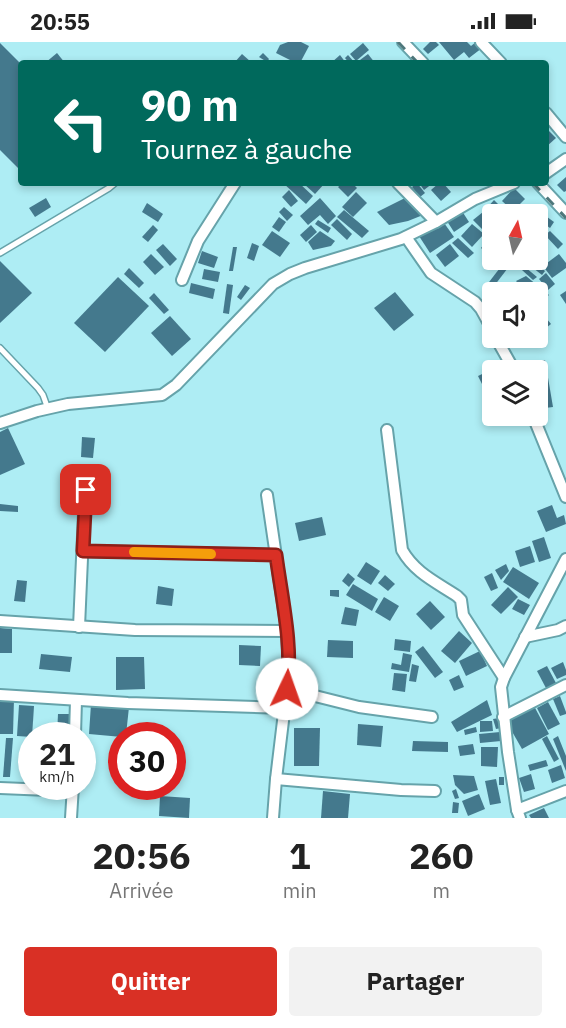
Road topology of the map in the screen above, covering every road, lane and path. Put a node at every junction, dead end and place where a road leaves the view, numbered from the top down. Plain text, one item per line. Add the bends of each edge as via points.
1 (403, 42) edge
2 (482, 42) edge
3 (420, 60) edge
4 (498, 60) edge
5 (549, 117) edge
6 (566, 137) edge
7 (566, 159) edge
8 (549, 171) edge
9 (111, 186) edge
10 (233, 186) edge
11 (401, 186) edge
12 (507, 186) edge
13 (541, 186) edge
14 (566, 213) edge
15 (436, 222) junction
16 (406, 237) junction
17 (0, 253) edge
18 (182, 280) dead end
19 (482, 311) edge
20 (0, 348) edge
21 (48, 409) junction
22 (0, 423) edge
23 (537, 426) edge
24 (387, 430) dead end
25 (86, 490) dead end
26 (267, 495) dead end
27 (566, 497) edge
28 (83, 551) junction
29 (276, 555) junction
30 (566, 559) edge
31 (0, 621) edge
32 (566, 626) edge
33 (79, 627) junction
34 (287, 631) junction
35 (525, 638) junction
36 (504, 678) junction
37 (566, 685) edge
38 (287, 689) junction
39 (0, 696) edge
40 (76, 700) junction
41 (284, 708) junction
42 (432, 717) dead end
43 (503, 717) junction
44 (75, 722) edge
45 (276, 779) junction
46 (0, 788) edge
47 (18, 788) edge
48 (566, 790) edge
49 (435, 791) dead end
50 (72, 800) edge
51 (518, 814) edge
52 (71, 818) edge
53 (273, 818) edge

1 - 3 street
2 - 4 street
5 - 6 street
7 - 8 street
9 - 17 lane
10 - 18 street via 198,242
11 - 15 street
12 - 15 street
13 - 14 street
15 - 16 street
16 - 19 street via 431,273
16 - 21 street via 305,268 273,284 162,395
20 - 21 lane via 38,387
21 - 22 street
23 - 27 street
24 - 36 street via 402,550 414,567 461,600 463,615
25 - 28 street
26 - 29 street
28 - 29 street
28 - 33 street
29 - 34 street
30 - 35 street
31 - 33 street
32 - 35 street
33 - 34 street
34 - 38 street
35 - 36 street
36 - 43 street
37 - 43 street
38 - 41 street
38 - 42 street via 359,707
39 - 40 street
40 - 41 street
40 - 44 street
41 - 45 street
43 - 51 street
45 - 49 street
45 - 53 street
46 - 47 street
48 - 51 street
50 - 52 street

